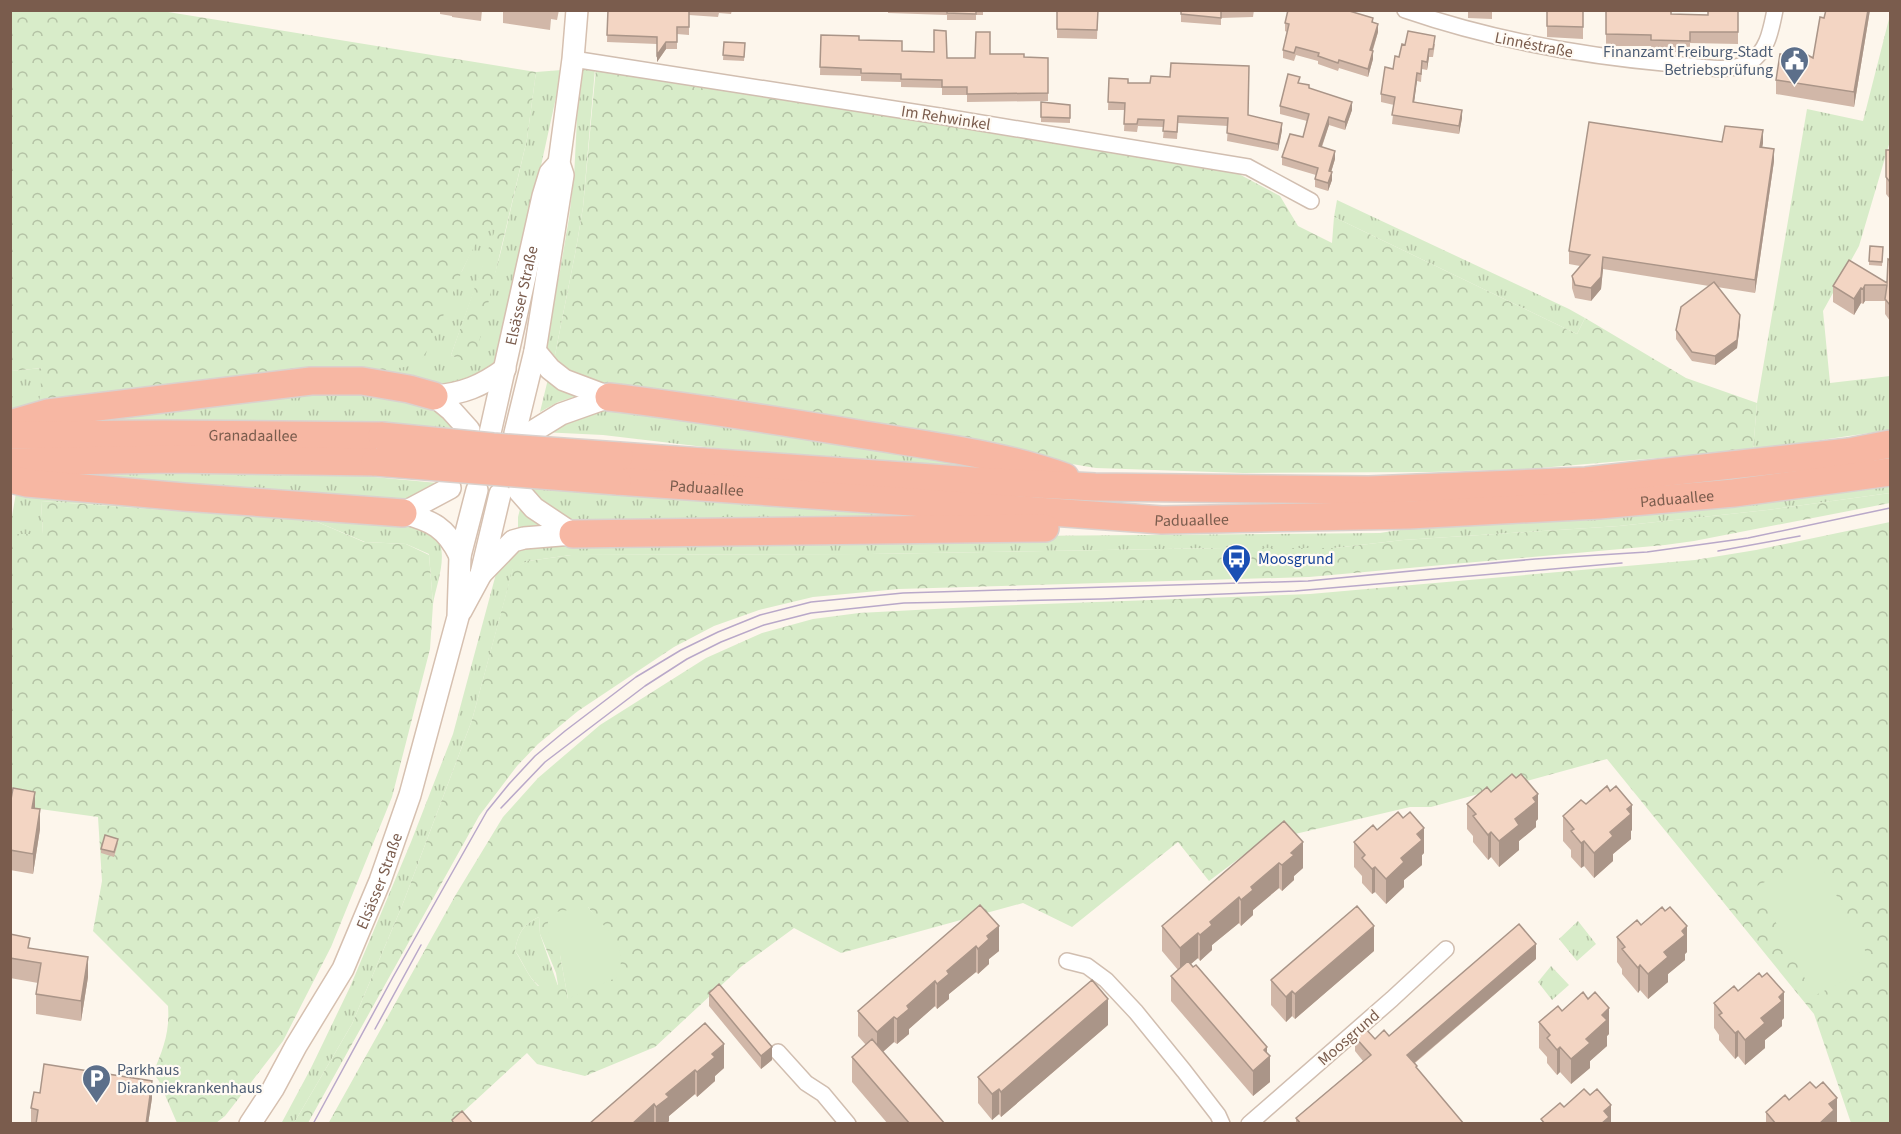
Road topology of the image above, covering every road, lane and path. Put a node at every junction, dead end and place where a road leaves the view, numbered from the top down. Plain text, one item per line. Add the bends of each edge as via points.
1 (577, 10) edge
2 (1405, 10) edge
3 (1775, 10) edge
4 (573, 59) junction
5 (559, 163) junction
6 (1311, 201) dead end
7 (535, 351) junction
8 (505, 369) junction
9 (434, 396) junction
10 (609, 397) junction
11 (10, 424) edge
12 (10, 435) edge
13 (1890, 444) edge
14 (501, 453) junction
15 (10, 462) edge
16 (618, 468) junction
17 (1890, 472) edge
18 (10, 479) edge
19 (450, 488) dead end
20 (1095, 488) junction
21 (403, 513) junction
22 (1162, 520) junction
23 (573, 534) junction
24 (460, 556) junction
25 (481, 574) junction
26 (458, 617) junction
27 (1446, 949) dead end
28 (1068, 961) dead end
29 (778, 1052) dead end
30 (1217, 1121) edge
31 (250, 1124) edge
32 (848, 1124) edge
33 (1249, 1124) edge

1 - 4 main road, Elsässer Straße
2 - 3 street, Linnéstraße via 1510,40 1589,55 1715,68 1738,66 1755,58 1767,41
4 - 5 main road, Elsässer Straße
4 - 6 street, Im Rehwinkel via 1248,167
5 - 7 main road, Elsässer Straße via 563,175
5 - 8 main road, Elsässer Straße via 550,173 543,196
7 - 10 main road via 564,380
7 - 14 main road, Elsässer Straße
8 - 9 main road via 476,387
8 - 14 main road, Elsässer Straße
9 - 11 highway via 362,381 311,381 48,413
9 - 14 main road
10 - 14 main road via 561,414
10 - 20 highway via 683,405 1029,464
12 - 14 highway, Granadaallee, bridge via 382,436
13 - 20 highway, Paduaallee via 1586,482 1369,490
14 - 15 highway, Granadaallee, bridge via 375,462
14 - 16 highway, Paduaallee, bridge
14 - 23 main road via 534,508
14 - 24 main road, Elsässer Straße
14 - 25 main road, Elsässer Straße
16 - 20 highway, Paduaallee
16 - 22 highway, Paduaallee
17 - 22 highway, Paduaallee via 1734,493 1599,505
18 - 21 highway
19 - 21 main road
21 - 24 main road via 428,520 446,532
22 - 23 highway via 1076,528
23 - 25 main road via 513,541
24 - 26 main road, Elsässer Straße
25 - 26 main road, Elsässer Straße
26 - 31 main road, Elsässer Straße via 410,795 380,882 343,969
27 - 33 street, Moosgrund
28 - 30 street via 1088,966 1136,1012
29 - 32 street

